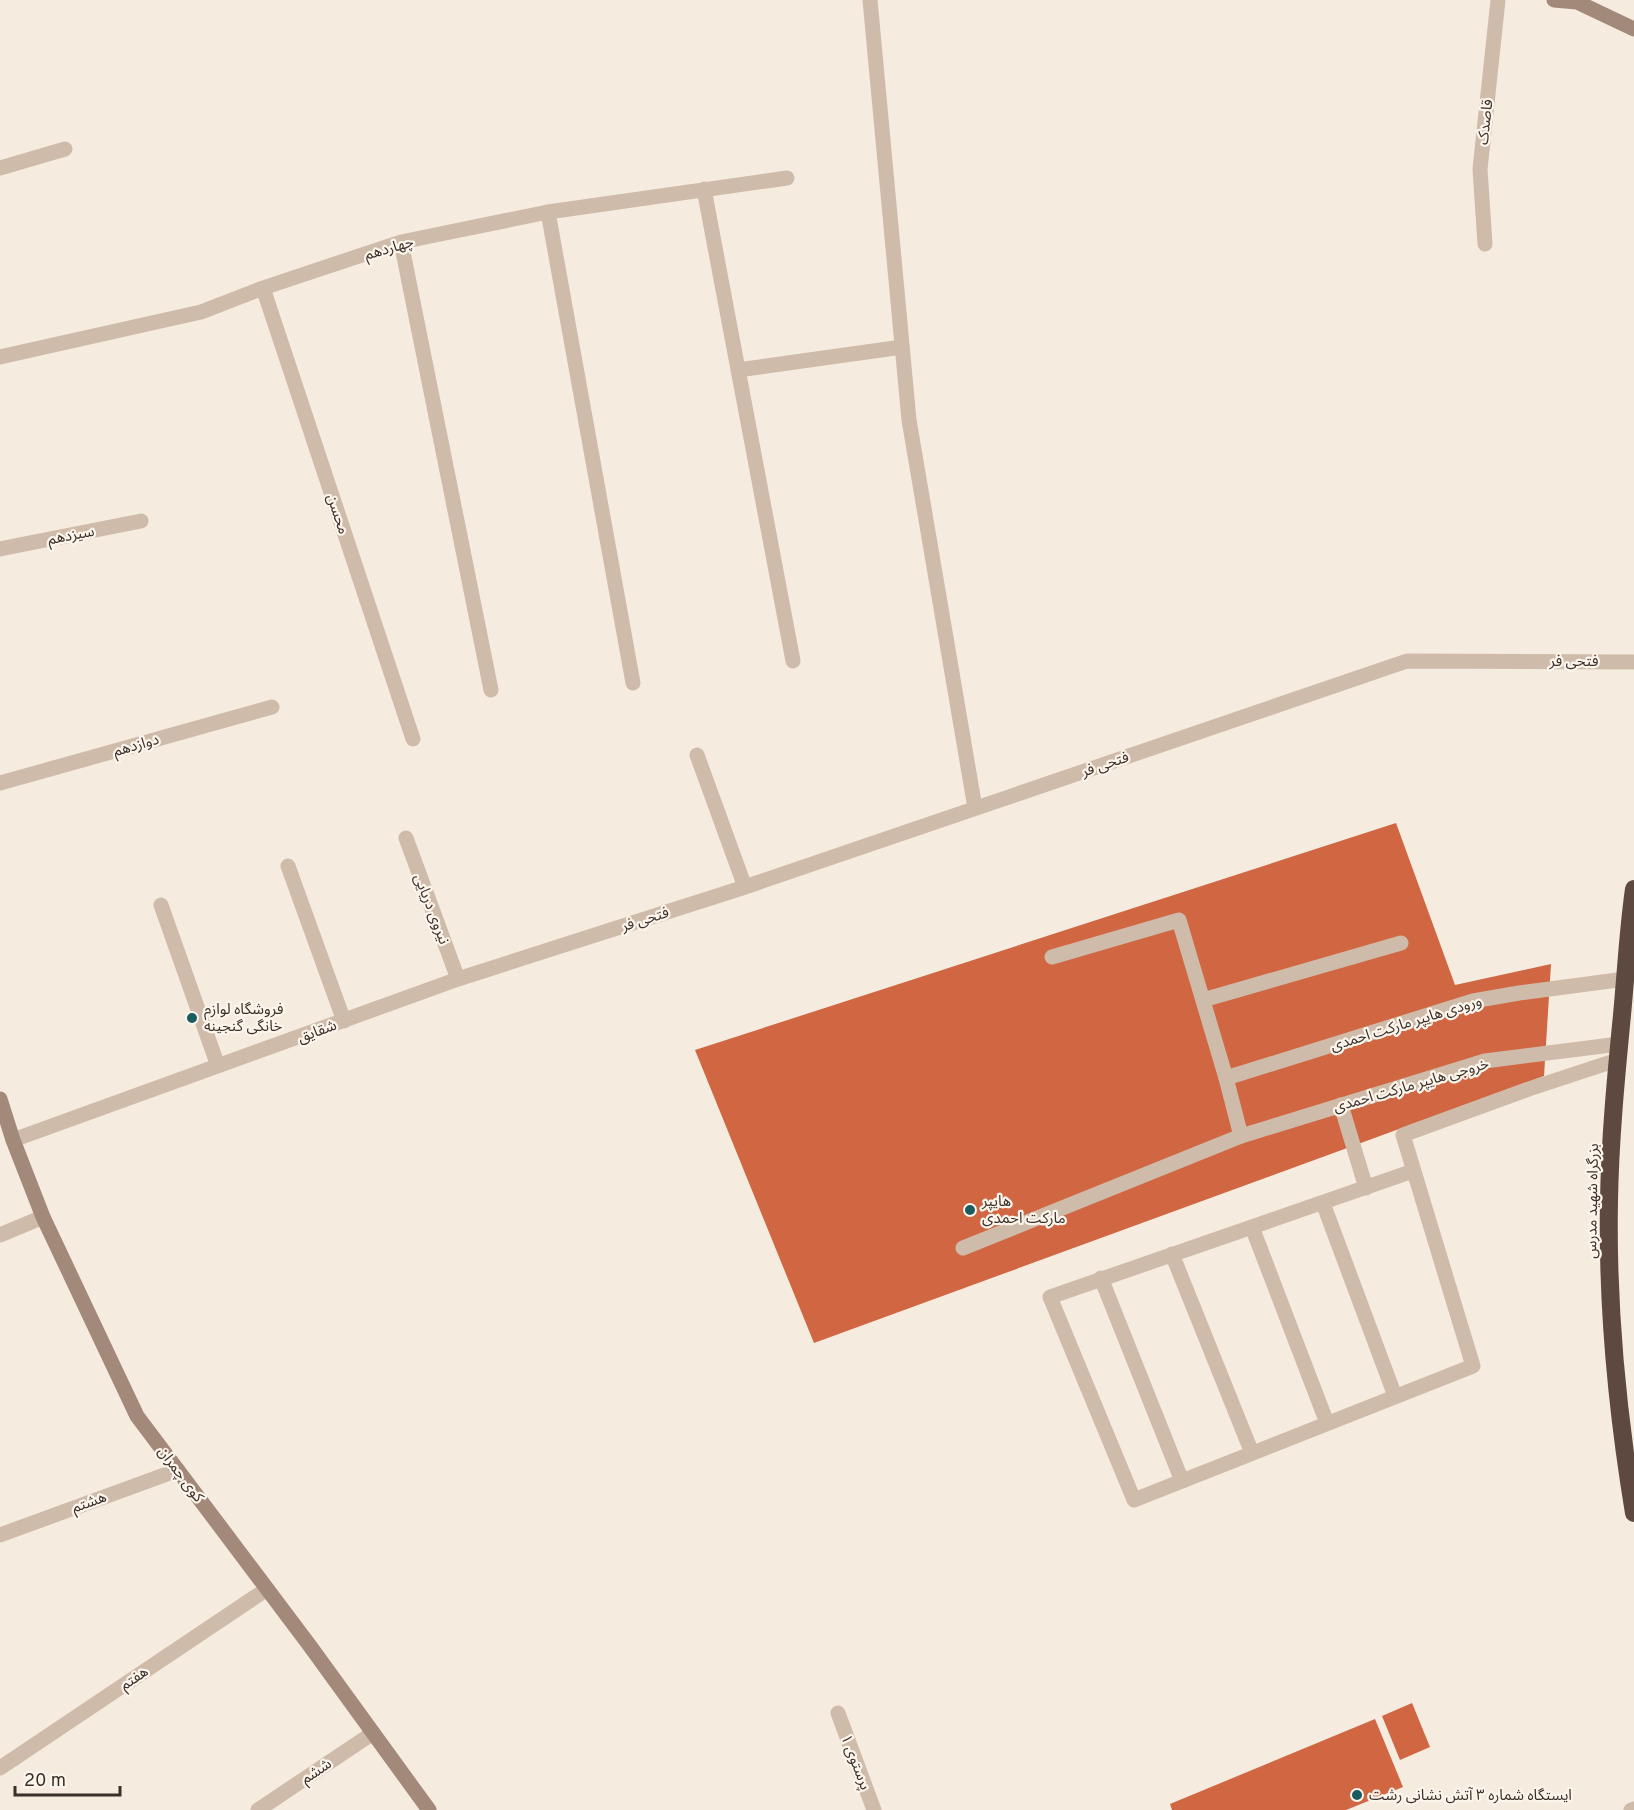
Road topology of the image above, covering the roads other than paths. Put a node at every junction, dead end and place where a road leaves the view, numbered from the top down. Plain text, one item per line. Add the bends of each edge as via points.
1 (870, 0) edge
2 (1498, 0) edge
3 (1554, 0) edge
4 (1577, 1) edge
5 (1634, 29) edge
6 (65, 149) dead end
7 (0, 168) edge
8 (787, 178) dead end
9 (704, 189) junction
10 (548, 212) junction
11 (401, 242) junction
12 (1485, 244) dead end
13 (263, 288) junction
14 (902, 347) junction
15 (0, 357) edge
16 (738, 370) junction
17 (141, 521) dead end
18 (0, 549) edge
19 (793, 661) dead end
20 (1634, 662) edge
21 (633, 683) dead end
22 (490, 690) dead end
23 (272, 707) dead end
24 (413, 739) dead end
25 (697, 755) dead end
26 (0, 783) edge
27 (975, 808) junction
28 (406, 838) dead end
29 (288, 866) dead end
30 (745, 887) junction
31 (1634, 889) edge
32 (161, 905) dead end
33 (588, 938) joint
34 (1401, 943) dead end
35 (1052, 957) dead end
36 (1625, 979) junction
37 (458, 980) junction
38 (1203, 1000) junction
39 (344, 1021) junction
40 (1618, 1052) junction
41 (218, 1066) junction
42 (1226, 1078) junction
43 (0, 1099) edge
44 (1341, 1105) junction
45 (1241, 1136) junction
46 (13, 1140) junction
47 (1413, 1172) junction
48 (1366, 1188) junction
49 (1323, 1203) junction
50 (43, 1217) junction
51 (1252, 1227) junction
52 (0, 1235) edge
53 (963, 1248) dead end
54 (1172, 1254) junction
55 (1101, 1278) junction
56 (1395, 1396) junction
57 (1327, 1423) junction
58 (1252, 1453) junction
59 (178, 1470) junction
60 (1182, 1481) junction
61 (1634, 1513) edge
62 (0, 1535) edge
63 (267, 1589) junction
64 (838, 1713) dead end
65 (374, 1733) junction
66 (0, 1768) edge
67 (258, 1810) edge
68 (429, 1810) edge
69 (874, 1810) edge

1 - 14 street
2 - 12 street, قاصدک via 1480,169
3 - 4 main road
4 - 5 main road
6 - 7 street
8 - 9 street, چهاردهم
9 - 10 street, چهاردهم
9 - 16 street
10 - 11 street, چهاردهم
10 - 21 street
11 - 13 street, چهاردهم
11 - 22 street
13 - 15 street, چهاردهم via 201,312
13 - 24 street, محسن
14 - 16 street
14 - 27 street via 909,420
16 - 19 street
17 - 18 street, سیزدهم
20 - 27 street, فتحی فر via 1407,661
23 - 26 street, دوازدهم
25 - 30 street
27 - 30 street, فتحی فر
28 - 37 street, نیروی دریایی
29 - 39 street
30 - 33 street, فتحی فر
31 - 36 highway, بزرگراه شهید مدرس
32 - 41 street
33 - 37 street, شقایق
34 - 38 street
35 - 38 street via 1179,920
36 - 40 highway, بزرگراه شهید مدرس
36 - 42 street, ورودی هایپر مارکت احمدی via 1473,1001
37 - 39 street, شقایق
38 - 42 street
39 - 41 street, شقایق
40 - 44 street, خروجی هایپر مارکت احمدی via 1485,1061
40 - 47 street via 1402,1135
40 - 61 highway, بزرگراه شهید مدرس via 1610,1172 1610,1292 1619,1410
41 - 46 street, شقایق
42 - 45 street
43 - 46 main road, کوی چمران
44 - 45 street, خروجی هایپر مارکت احمدی
44 - 48 street
45 - 53 street, خروجی هایپر مارکت احمدی
46 - 50 main road, کوی چمران
47 - 48 street
47 - 56 street via 1473,1366
48 - 49 street
49 - 51 street
49 - 56 street
50 - 52 street
50 - 59 main road, کوی چمران via 137,1416
51 - 54 street
51 - 57 street
54 - 55 street
54 - 58 street
55 - 60 street
55 - 60 street via 1050,1297 1134,1500
56 - 57 street
57 - 58 street
58 - 60 street
59 - 62 street, هشتم
59 - 63 main road, کوی چمران
63 - 65 main road, کوی چمران
63 - 66 street, هفتم
64 - 69 street, پرستوی ۱
65 - 67 street, ششم
65 - 68 main road, کوی چمران

